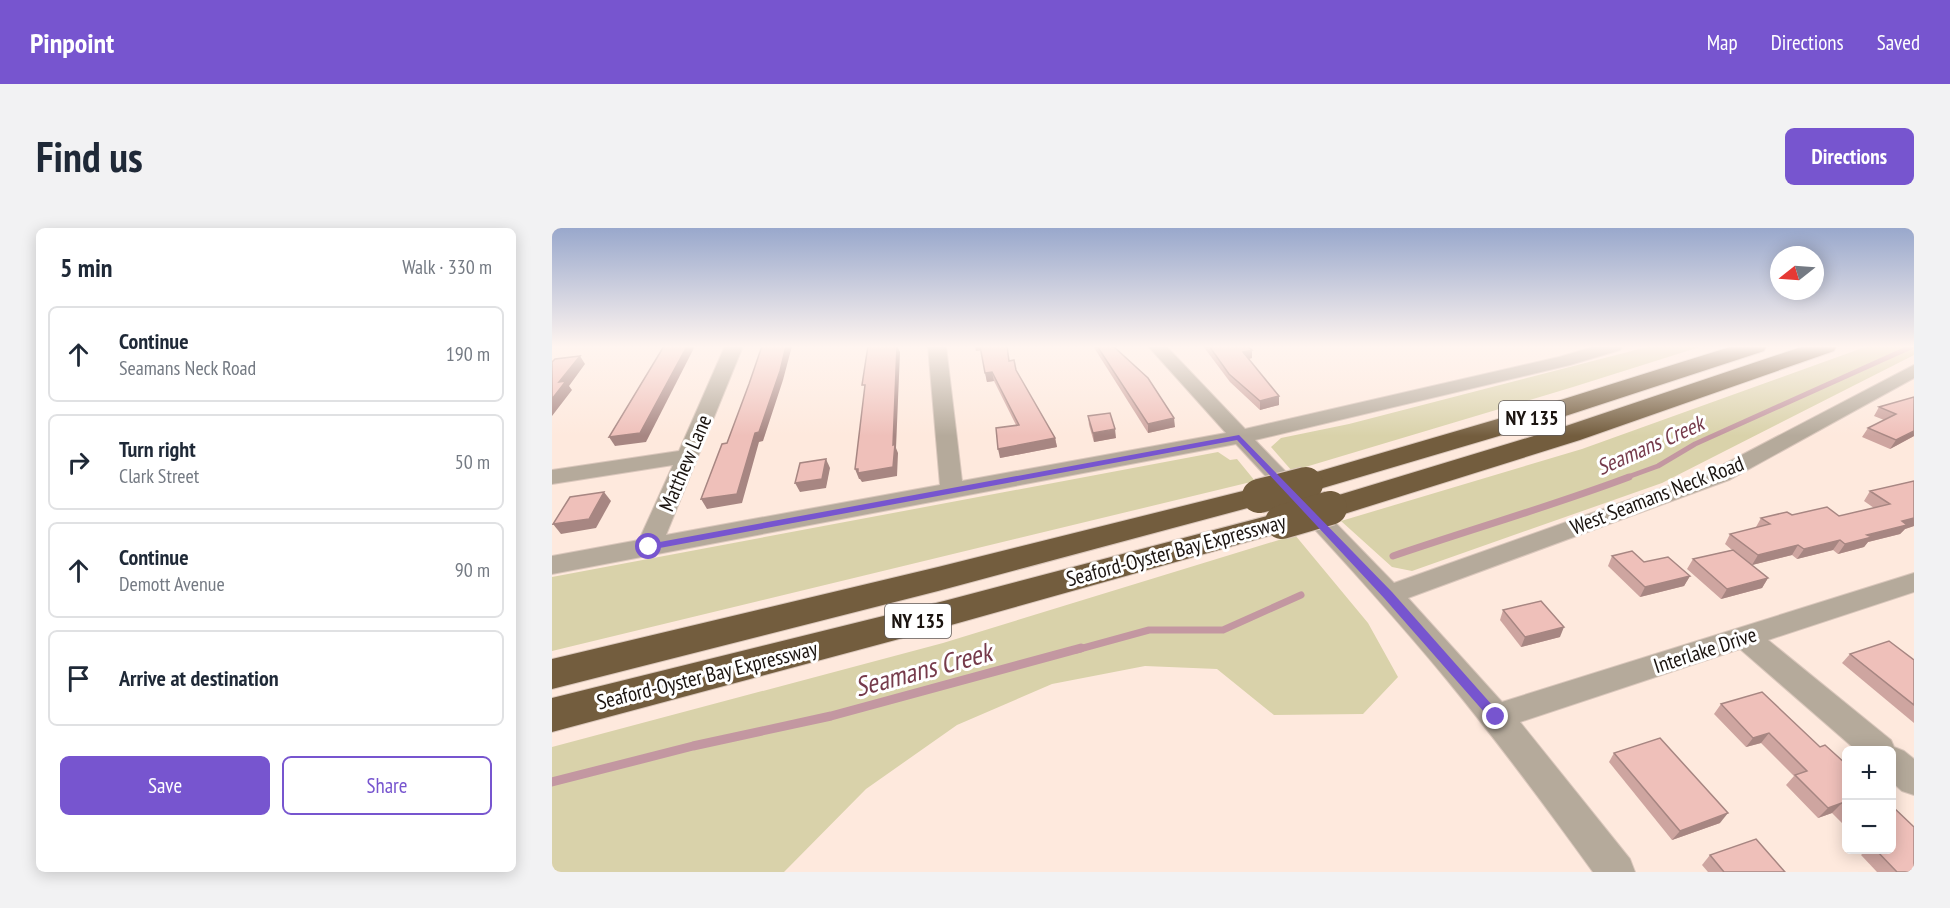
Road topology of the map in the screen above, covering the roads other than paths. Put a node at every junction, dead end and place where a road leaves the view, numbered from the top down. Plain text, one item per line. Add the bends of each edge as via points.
1 (721, 376) edge
2 (940, 376) edge
3 (1184, 376) edge
4 (1500, 376) edge
5 (1663, 376) edge
6 (1739, 376) edge
7 (1903, 376) edge
8 (1239, 437) junction
9 (688, 456) junction
10 (552, 477) edge
11 (952, 492) junction
12 (1296, 510) junction
13 (649, 547) junction
14 (552, 565) edge
15 (1914, 582) edge
16 (1388, 595) junction
17 (1745, 637) junction
18 (552, 674) edge
19 (552, 715) edge
20 (1496, 717) junction
21 (1874, 746) edge
22 (1896, 764) edge
23 (1914, 780) edge
24 (1616, 872) edge

1 - 9 street, Matthew Lane
2 - 11 street
3 - 8 street
4 - 8 street
5 - 12 highway, Seaford-Oyster Bay Expressway / NY 135, bridge via 1306,483
6 - 12 highway, Seaford-Oyster Bay Expressway / NY 135 via 1570,434
7 - 16 street, West Seamans Neck Road via 1720,475
8 - 11 street
8 - 12 street
9 - 10 street
9 - 13 street, Matthew Lane
11 - 13 street
12 - 16 street
12 - 18 highway, Seaford-Oyster Bay Expressway / NY 135 via 938,579
12 - 19 highway, Seaford-Oyster Bay Expressway / NY 135 via 922,620
13 - 14 street
15 - 17 street, Interlake Drive
16 - 20 street
17 - 20 street, Interlake Drive
17 - 21 street
20 - 24 street
22 - 23 street

